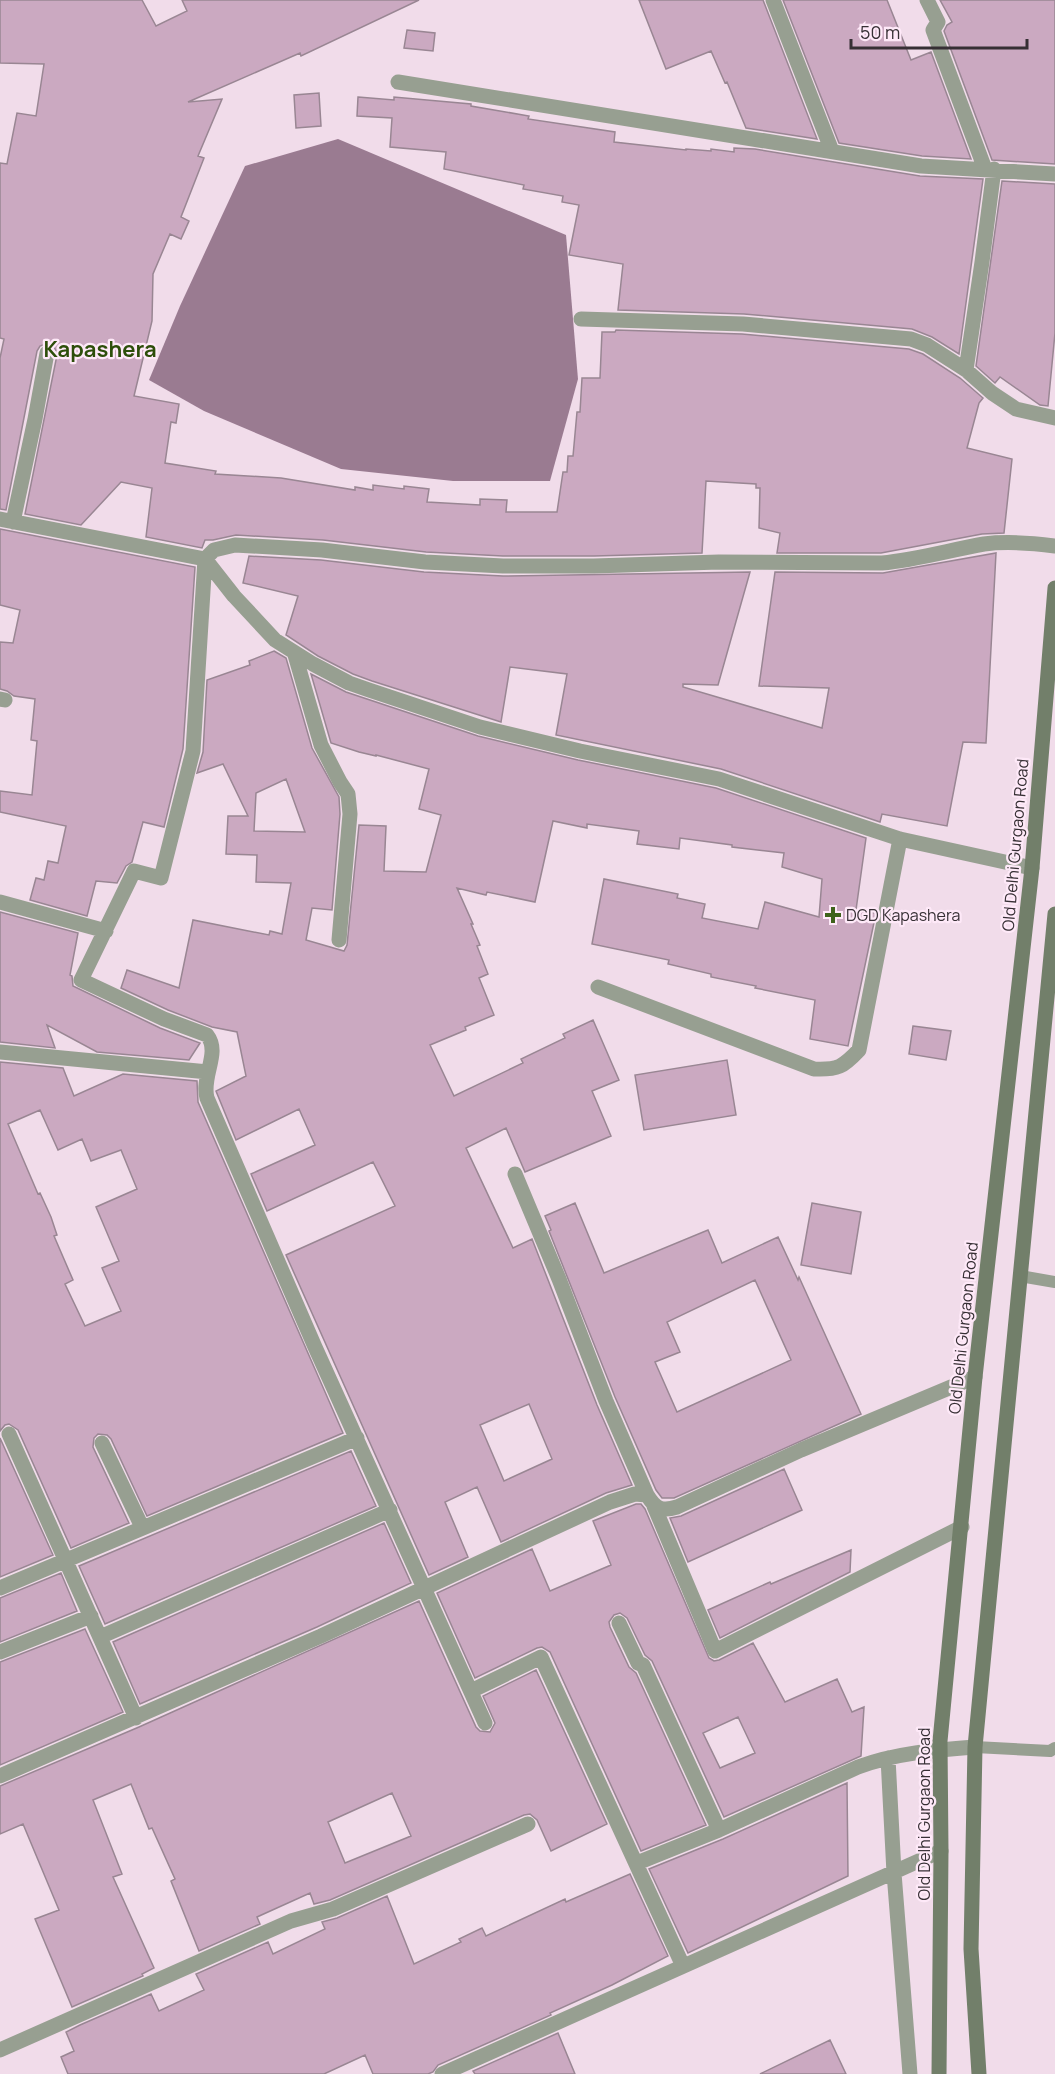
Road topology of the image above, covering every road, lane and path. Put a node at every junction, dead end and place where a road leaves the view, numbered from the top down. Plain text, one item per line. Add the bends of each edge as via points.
1 (773, 0) edge
2 (927, 0) edge
3 (398, 82) dead end
4 (832, 150) junction
5 (989, 169) junction
6 (1055, 174) edge
7 (581, 319) dead end
8 (47, 353) dead end
9 (966, 370) junction
10 (1055, 418) edge
11 (6, 521) edge
12 (1055, 546) edge
13 (205, 559) junction
14 (1055, 588) edge
15 (295, 655) junction
16 (900, 839) junction
17 (1032, 868) junction
18 (0, 902) edge
19 (1055, 914) edge
20 (106, 931) junction
21 (1054, 935) edge
22 (339, 940) dead end
23 (598, 987) dead end
24 (0, 1052) edge
25 (208, 1072) junction
26 (515, 1174) dead end
27 (1020, 1276) junction
28 (1055, 1282) edge
29 (975, 1377) junction
30 (9, 1434) dead end
31 (357, 1438) junction
32 (102, 1443) dead end
33 (650, 1500) junction
34 (390, 1510) junction
35 (142, 1527) junction
36 (962, 1527) junction
37 (66, 1560) junction
38 (424, 1587) junction
39 (0, 1588) edge
40 (91, 1616) junction
41 (619, 1623) dead end
42 (100, 1637) junction
43 (0, 1652) edge
44 (471, 1691) junction
45 (136, 1718) junction
46 (485, 1723) dead end
47 (975, 1747) junction
48 (940, 1750) junction
49 (1053, 1751) edge
50 (888, 1758) junction
51 (0, 1776) edge
52 (528, 1824) dead end
53 (719, 1830) junction
54 (942, 1851) junction
55 (637, 1863) junction
56 (894, 1873) junction
57 (683, 1966) junction
58 (0, 2050) edge
59 (462, 2070) edge
60 (442, 2074) edge
61 (910, 2074) edge
62 (939, 2074) edge
63 (979, 2074) edge

1 - 4 street
2 - 5 street via 938,22 933,30
3 - 4 street
4 - 5 street via 921,166
5 - 6 street
5 - 9 street via 982,262
7 - 9 street via 743,324 911,339
8 - 11 street via 35,419
9 - 10 street via 1016,409
11 - 13 street
12 - 13 street via 986,544 882,563 503,566 234,545 214,550
13 - 15 street via 252,617
13 - 20 street via 193,751 161,878 134,871
14 - 17 main road, Old Delhi Gurgaon Road
15 - 16 street via 349,683 480,727 719,779
15 - 22 street via 321,745 348,794 350,814
16 - 17 street
16 - 23 street via 859,1050 833,1070 814,1069
17 - 29 main road, Old Delhi Gurgaon Road
18 - 20 street
19 - 21 main road
20 - 25 street via 81,980 207,1035 213,1046
21 - 27 main road
24 - 25 street
25 - 31 street via 204,1089 207,1098
26 - 33 street
27 - 28 lane
27 - 47 main road
29 - 33 street via 676,1507 661,1509
29 - 36 main road, Old Delhi Gurgaon Road
30 - 37 street
31 - 34 street
31 - 35 street
32 - 35 street
33 - 36 street via 715,1651
33 - 38 street via 635,1494 610,1502
34 - 38 street
34 - 42 street
35 - 37 street
36 - 48 main road, Old Delhi Gurgaon Road
37 - 39 street
37 - 40 street
38 - 44 street
38 - 45 street
40 - 42 street
40 - 43 street
41 - 53 street via 638,1664 643,1665
42 - 45 street
44 - 46 street
44 - 55 street via 541,1657
45 - 51 street
47 - 48 street
47 - 49 lane
47 - 63 main road via 971,1949
48 - 50 street
48 - 54 main road, Old Delhi Gurgaon Road
50 - 53 street via 858,1767
50 - 56 street
52 - 58 street via 333,1909 291,1921
53 - 55 street
54 - 56 street
54 - 62 main road, Old Delhi Gurgaon Road
55 - 57 street
56 - 57 street
56 - 61 street
57 - 59 street
59 - 60 street

